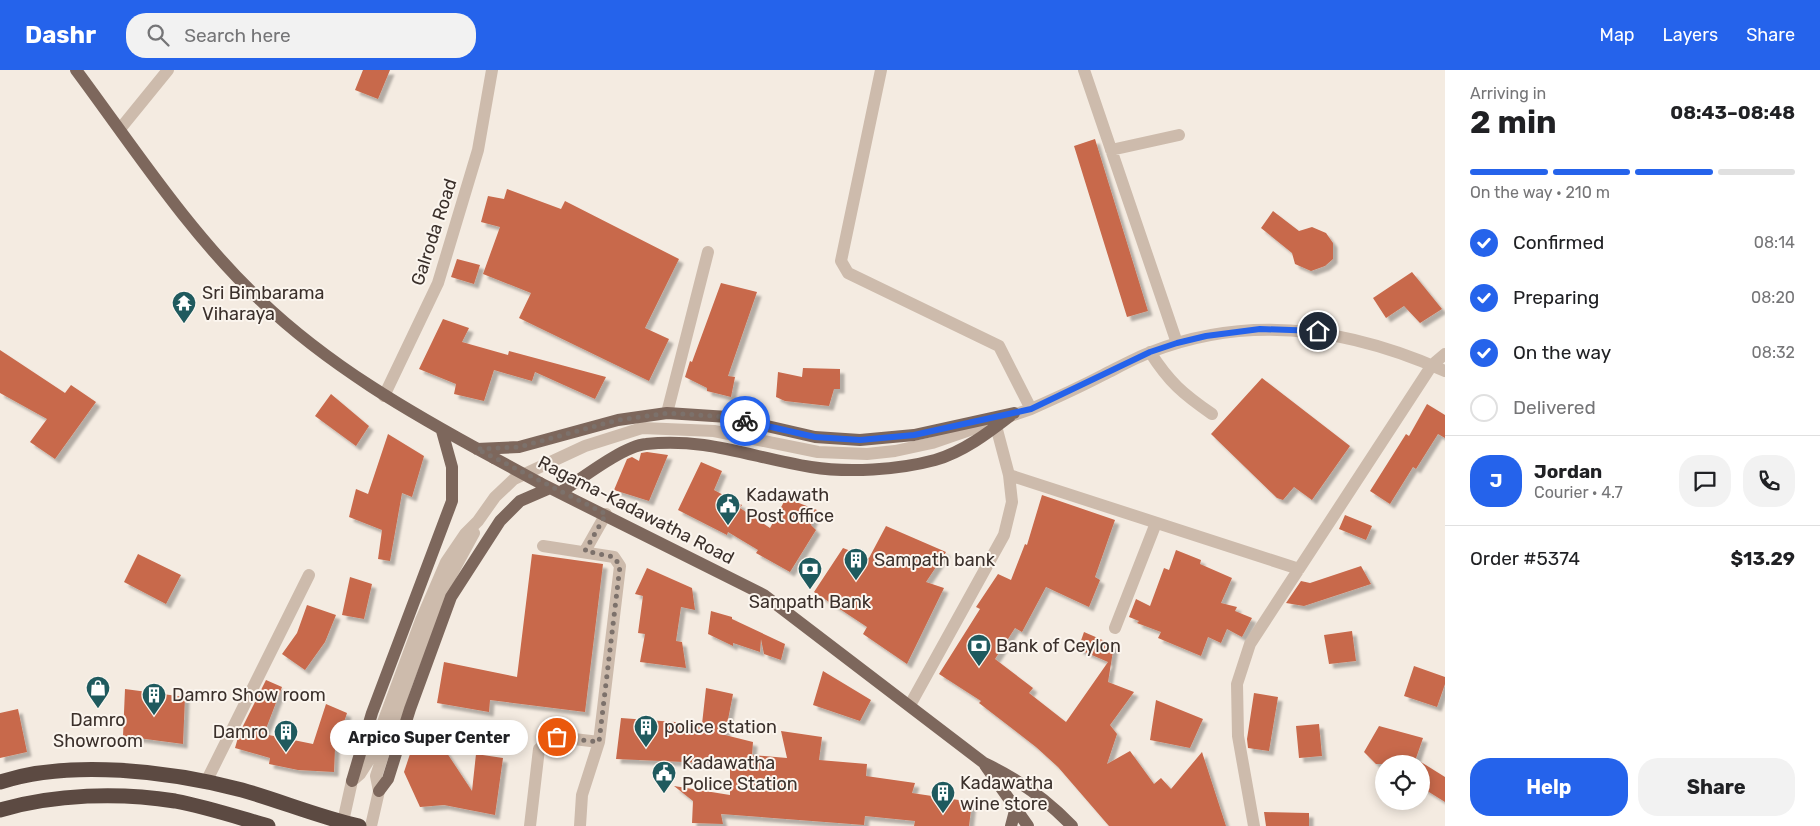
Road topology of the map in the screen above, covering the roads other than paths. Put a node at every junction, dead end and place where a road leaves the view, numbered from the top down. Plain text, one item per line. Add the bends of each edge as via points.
1 (76, 70) edge
2 (168, 70) edge
3 (492, 70) edge
4 (882, 70) edge
5 (1084, 70) edge
6 (120, 129) junction
7 (1179, 134) dead end
8 (1111, 150) junction
9 (708, 252) dead end
10 (1177, 343) junction
11 (1150, 352) junction
12 (1445, 354) edge
13 (1432, 365) junction
14 (1445, 371) edge
15 (384, 396) junction
16 (1031, 409) junction
17 (668, 413) junction
18 (1014, 413) junction
19 (1212, 414) dead end
20 (996, 426) junction
21 (442, 431) junction
22 (477, 449) junction
23 (1009, 475) junction
24 (550, 488) junction
25 (606, 514) junction
26 (478, 521) junction
27 (1156, 523) junction
28 (543, 546) dead end
29 (585, 551) junction
30 (1299, 569) junction
31 (309, 574) dead end
32 (1115, 628) dead end
33 (910, 705) junction
34 (599, 742) junction
35 (984, 763) junction
36 (0, 782) edge
37 (206, 782) junction
38 (352, 782) junction
39 (379, 791) junction
40 (1016, 806) junction
41 (0, 810) edge
42 (342, 824) edge
43 (268, 826) edge
44 (359, 826) edge
45 (371, 826) edge
46 (530, 826) edge
47 (580, 826) edge
48 (1011, 826) edge
49 (1028, 826) edge
50 (1072, 826) edge
51 (1254, 826) edge

1 - 6 main road, Ragama-Kadawatha Road
2 - 6 street
3 - 15 street, Galroda Road via 478,150 438,283
4 - 16 street via 841,261 848,273 999,346
5 - 8 street
6 - 15 main road, Ragama-Kadawatha Road via 219,258 259,300 293,330
7 - 8 street
8 - 10 street
9 - 17 street
10 - 11 street
10 - 13 street via 1260,329 1318,331 1375,344
11 - 16 street
11 - 19 street via 1166,377 1185,396
12 - 13 street
13 - 14 street
13 - 30 street
15 - 21 main road, Ragama-Kadawatha Road
16 - 18 street
17 - 18 main road via 728,417 815,437 860,440 914,435
17 - 22 main road via 618,420 519,447
18 - 20 main road
18 - 26 street via 932,443 867,454 818,452 714,431 642,428 585,446 514,479 495,497
20 - 23 street
20 - 24 main road via 989,434 936,460 867,470 811,467 707,444 644,444
21 - 22 main road, Ragama-Kadawatha Road
21 - 38 main road via 452,467 452,501 372,713
22 - 24 main road, Ragama-Kadawatha Road, bridge
23 - 27 street
23 - 33 street via 1012,502 1004,535
24 - 25 main road, Ragama-Kadawatha Road
24 - 39 main road via 520,502 500,521 451,597 388,779
25 - 29 street
25 - 33 main road, Ragama-Kadawatha Road via 764,595
26 - 38 street via 446,562 369,760
26 - 39 street via 442,592 406,685 376,776
27 - 30 street
27 - 32 street
28 - 29 street
29 - 34 street via 614,557 620,566
30 - 51 street via 1250,644 1237,684 1238,736
31 - 37 street
33 - 35 main road, Ragama-Kadawatha Road
34 - 46 street via 557,737 539,749
34 - 47 street via 582,795
35 - 40 main road
35 - 50 main road via 1005,773
36 - 37 highway via 68,769 148,774
37 - 42 highway via 283,802
38 - 42 street
39 - 45 street
40 - 48 main road
40 - 49 main road
41 - 43 highway via 28,802 76,796 152,799 211,809
42 - 44 highway

